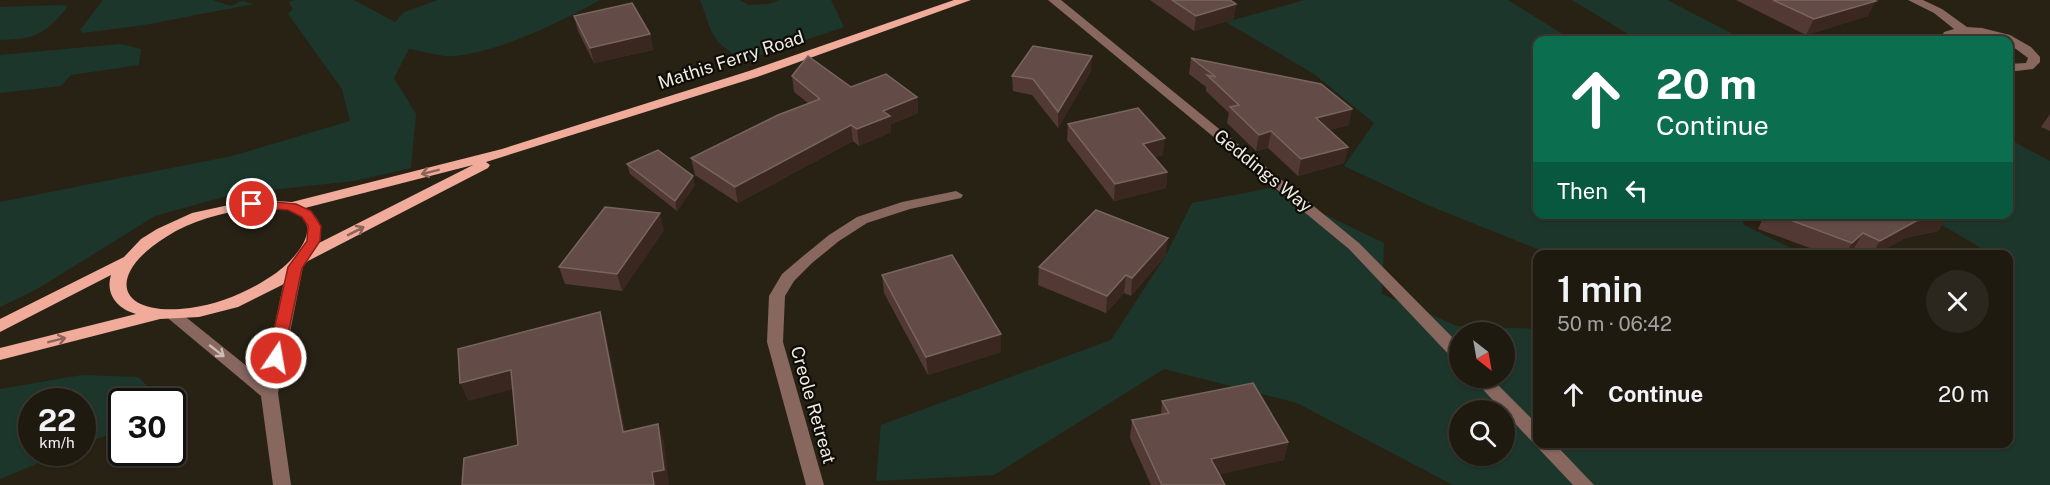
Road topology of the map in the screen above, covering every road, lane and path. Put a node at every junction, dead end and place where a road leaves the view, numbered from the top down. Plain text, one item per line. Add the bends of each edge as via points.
1 (965, 0) edge
2 (1054, 0) edge
3 (1914, 0) edge
4 (1964, 31) junction
5 (1947, 36) edge
6 (1995, 36) edge
7 (2013, 42) edge
8 (2013, 68) edge
9 (507, 152) junction
10 (956, 195) dead end
11 (291, 207) junction
12 (127, 261) junction
13 (299, 263) junction
14 (165, 314) junction
15 (0, 326) edge
16 (1449, 345) edge
17 (0, 354) edge
18 (1491, 388) edge
19 (269, 393) junction
20 (1533, 432) edge
21 (1548, 448) edge
22 (282, 485) edge
23 (815, 485) edge
24 (1585, 485) edge

1 - 9 main road, Mathis Ferry Road via 753,74
2 - 16 street, Geddings Way via 1354,246
3 - 4 street via 1938,11
4 - 5 street
4 - 6 street
7 - 8 street via 2030,51 2034,63
9 -> 11 main road, Mathis Ferry Road
13 -> 9 main road, Mathis Ferry Road
10 - 23 street, Creole Retreat via 862,220 807,260 788,278 777,296 775,342
11 - 12 main road via 252,204 205,213 160,234
11 - 13 main road via 307,214 315,226 314,241
12 - 14 main road via 118,276 117,290 124,302 138,310
12 - 15 main road
13 - 14 main road, Mathis Ferry Road via 252,295 197,312
13 - 19 street
17 -> 14 main road
14 -> 19 street
18 - 20 street
19 - 22 street
21 - 24 street

